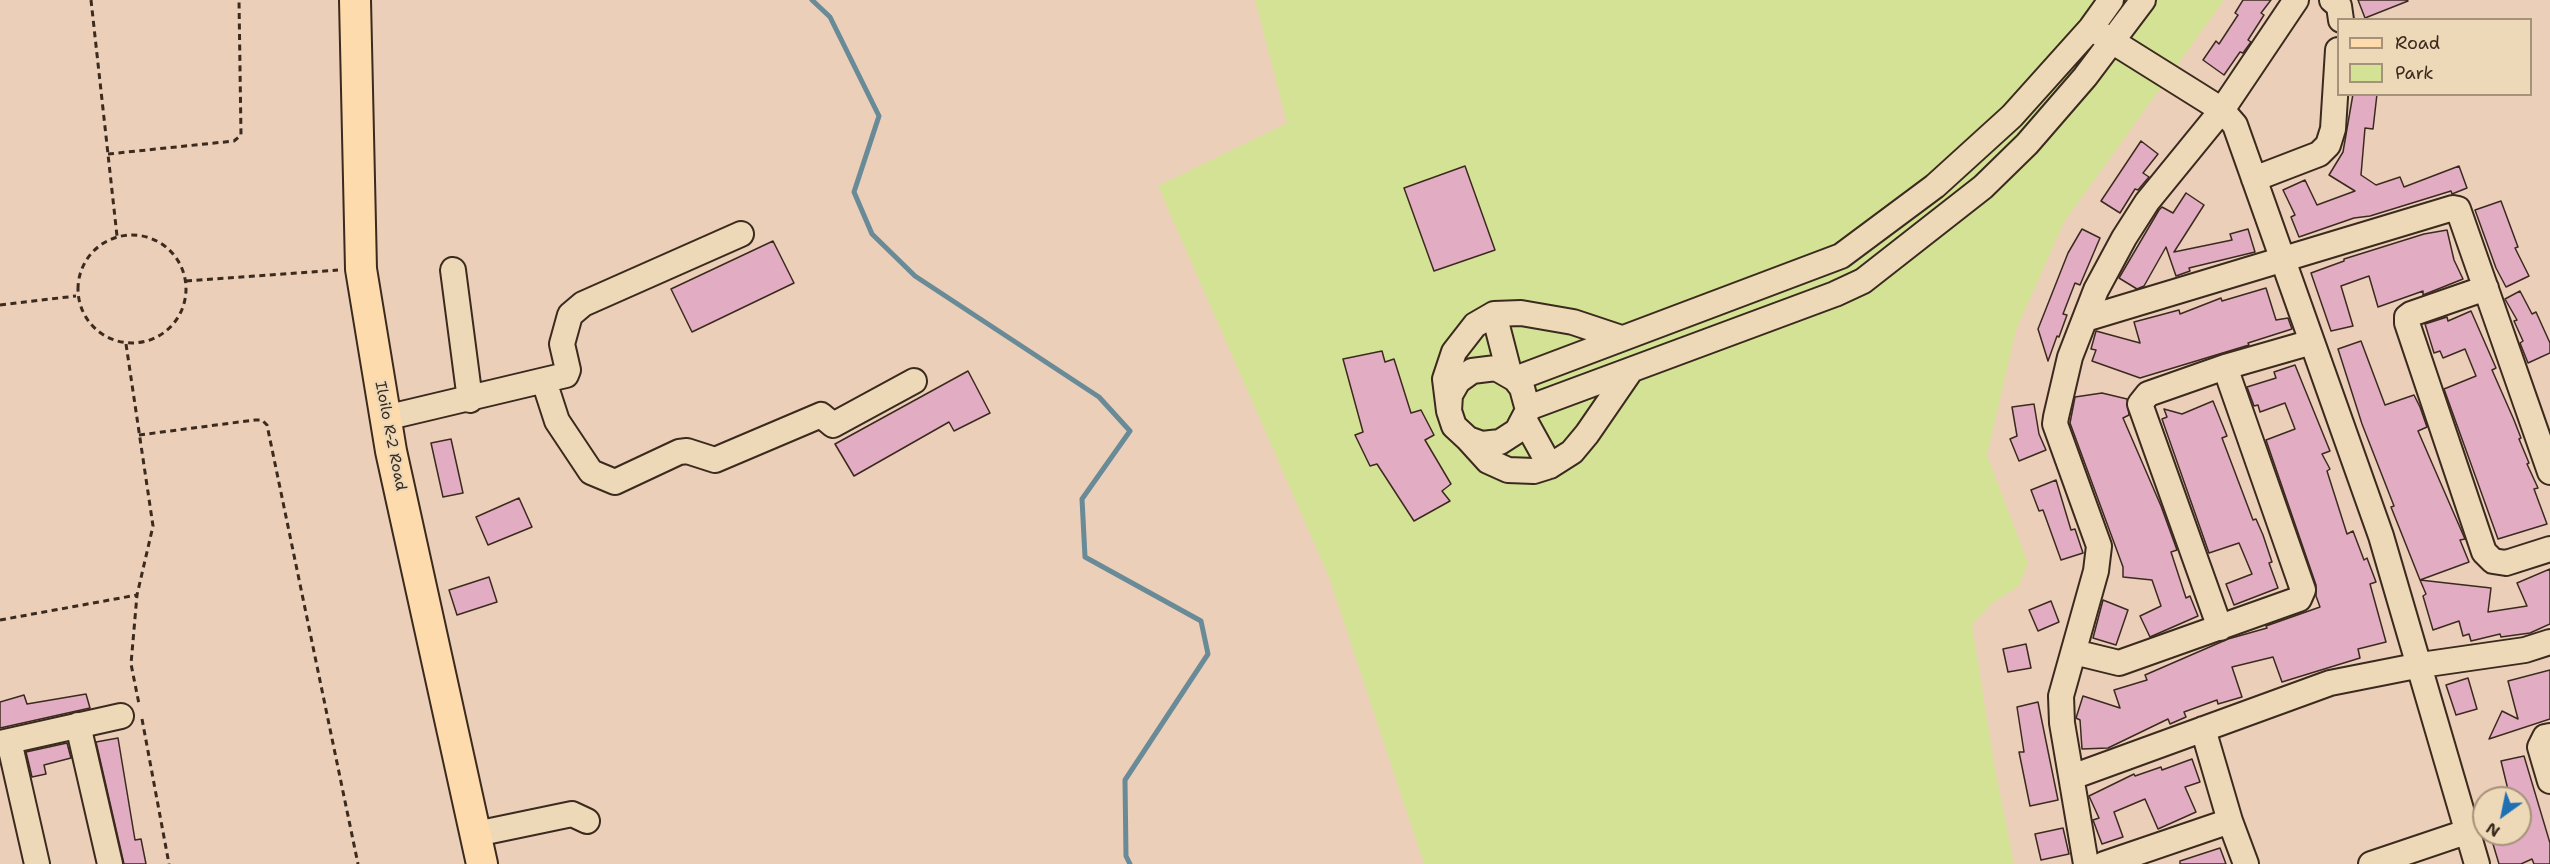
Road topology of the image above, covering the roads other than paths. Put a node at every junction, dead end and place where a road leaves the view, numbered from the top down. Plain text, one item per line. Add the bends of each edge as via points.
1 (355, 0) edge
2 (2111, 0) edge
3 (2142, 0) edge
4 (2296, 0) edge
5 (2332, 0) edge
6 (2341, 18) edge
7 (2091, 28) junction
8 (2113, 42) junction
9 (2337, 66) edge
10 (2222, 110) junction
11 (2254, 179) junction
12 (741, 234) dead end
13 (2283, 261) junction
14 (453, 270) dead end
15 (2486, 288) junction
16 (1494, 314) junction
17 (1686, 314) junction
18 (2085, 319) junction
19 (1621, 338) junction
20 (2312, 342) junction
21 (1698, 346) junction
22 (2225, 367) junction
23 (1632, 370) junction
24 (1513, 378) junction
25 (544, 381) junction
26 (914, 381) dead end
27 (470, 400) junction
28 (1449, 411) junction
29 (1526, 413) junction
30 (385, 418) junction
31 (1468, 439) junction
32 (1550, 466) junction
33 (2550, 472) edge
34 (2550, 549) edge
35 (2220, 628) junction
36 (2550, 642) edge
37 (2074, 652) junction
38 (2421, 665) junction
39 (121, 716) dead end
40 (78, 725) junction
41 (2203, 729) junction
42 (2550, 736) edge
43 (5, 742) edge
44 (2072, 777) junction
45 (2550, 781) edge
46 (587, 821) dead end
47 (2230, 821) junction
48 (2466, 832) junction
49 (476, 834) junction
50 (2152, 856) edge
51 (37, 864) edge
52 (110, 864) edge
53 (483, 864) edge
54 (2086, 864) edge
55 (2103, 864) edge
56 (2246, 864) edge
57 (2371, 864) edge
58 (2478, 864) edge

1 - 30 main road, Iloilo R-2 Road via 361,269
2 - 7 street
3 - 8 street
4 - 10 street
5 - 6 street via 2339,6
7 - 8 street
7 - 17 street via 2004,123 1935,186 1841,256
8 - 10 street
8 - 21 street via 2027,144 1983,187 1900,254 1863,281 1835,294
9 - 11 street via 2333,129 2328,145 2319,154
10 - 11 street via 2235,125
10 - 18 street via 2147,202 2096,290
11 - 13 street
12 - 25 street via 583,304 570,315 562,344 566,375
13 - 15 street via 2453,208 2462,213
13 - 18 street
13 - 20 street
14 - 27 street
15 - 33 street
15 - 34 street via 2411,314 2408,323 2484,552 2493,561 2506,563
16 - 19 street via 1521,313 1573,322
16 - 24 street
16 - 28 street via 1475,325 1454,352 1446,379
17 - 19 street
17 - 21 street
18 - 37 street via 2070,357 2055,424 2099,546
19 - 24 street
20 - 22 street
20 - 38 street via 2382,536
21 - 23 street
22 - 35 street via 2303,590 2299,599
22 - 35 street via 2148,394 2140,404
23 - 29 street
23 - 32 street via 1572,452
24 - 28 street via 1496,368 1472,370 1458,381 1450,395
24 - 29 street
25 - 26 street via 557,421 591,472 615,482 679,452 715,460 821,415 833,425
25 - 27 street
27 - 30 street
28 - 31 street via 1455,426
29 - 31 street via 1517,431 1500,442 1482,444
29 - 32 street
30 - 49 main road, Iloilo R-2 Road
31 - 32 street via 1488,461 1508,470 1534,471
35 - 37 street via 2119,663
36 - 38 street via 2525,650
37 - 44 street via 2061,696
38 - 41 street via 2330,683
38 - 48 street
39 - 40 street
40 - 43 street
40 - 52 street
41 - 44 street
41 - 47 street
42 - 45 street via 2545,737 2540,747
43 - 51 street
44 - 54 street
46 - 49 street via 572,814
47 - 50 street
47 - 56 street
48 - 57 street
48 - 58 street
49 - 53 main road, Iloilo R-2 Road
50 - 55 street

